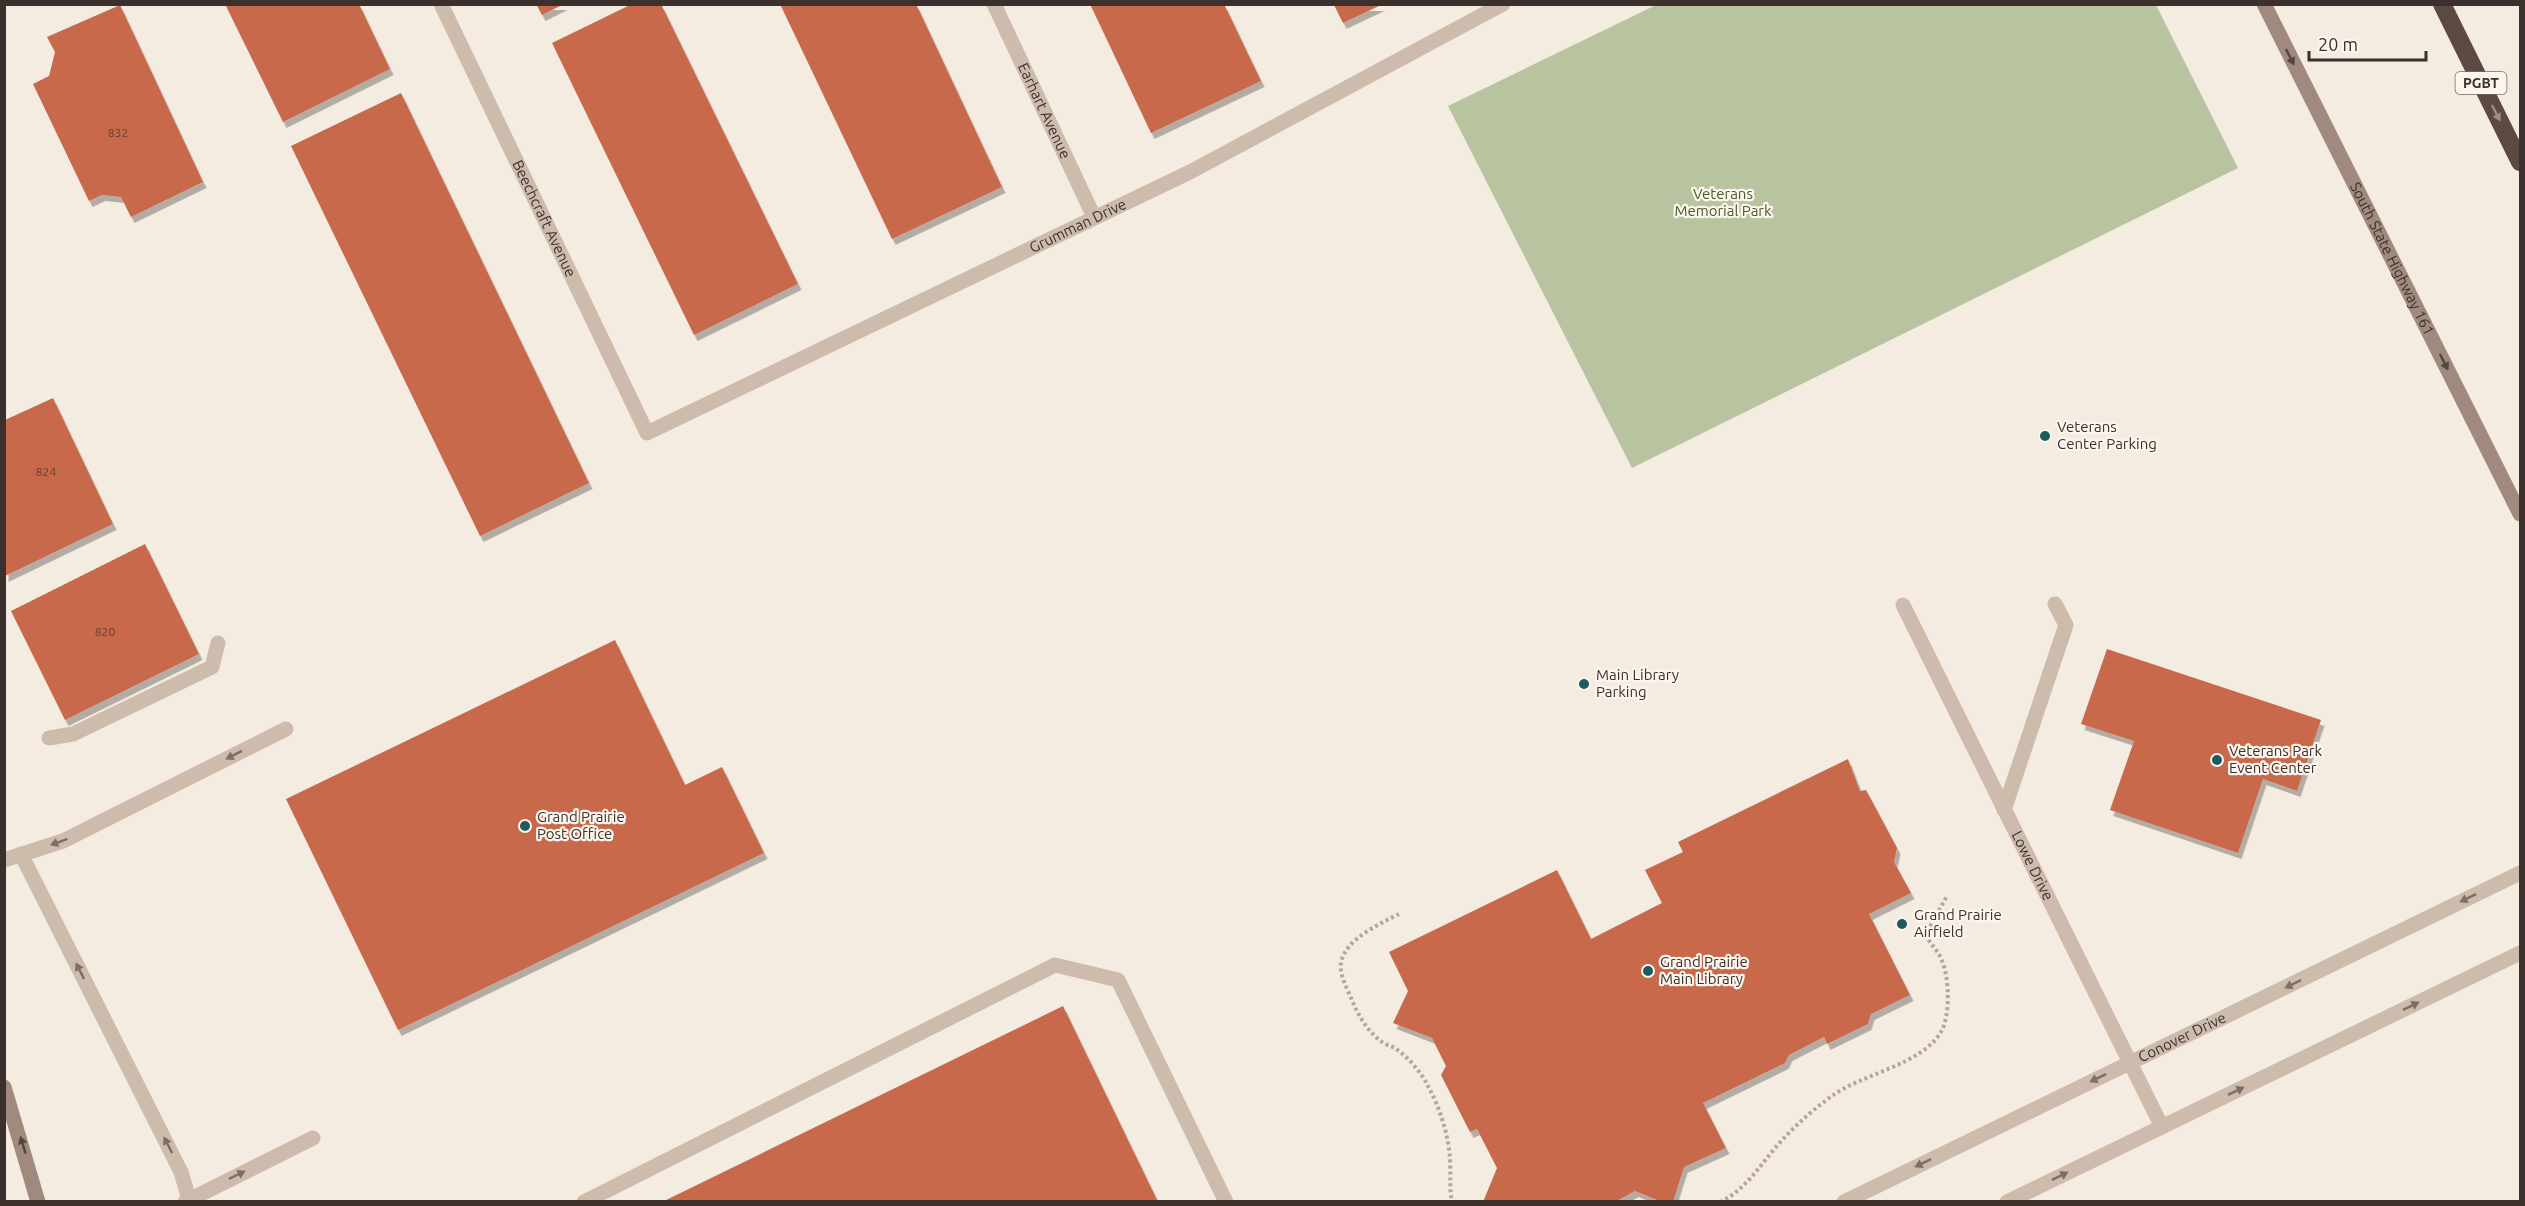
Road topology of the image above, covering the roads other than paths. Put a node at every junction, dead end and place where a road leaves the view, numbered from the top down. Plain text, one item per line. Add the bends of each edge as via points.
1 (441, 4) edge
2 (994, 4) edge
3 (1503, 4) edge
4 (2264, 4) edge
5 (2442, 4) edge
6 (2520, 162) edge
7 (1094, 217) junction
8 (647, 433) joint
9 (2520, 514) edge
10 (2055, 604) dead end
11 (1903, 605) dead end
12 (218, 642) dead end
13 (286, 729) dead end
14 (49, 738) dead end
15 (2004, 810) junction
16 (21, 854) junction
17 (4, 860) edge
18 (2520, 873) edge
19 (2520, 953) edge
20 (2130, 1063) junction
21 (4, 1087) edge
22 (2162, 1127) junction
23 (313, 1138) dead end
24 (187, 1200) edge
25 (38, 1202) edge
26 (584, 1202) edge
27 (1226, 1202) edge
28 (1844, 1202) edge
29 (2007, 1202) edge

1 - 8 street, Beechcraft Avenue
2 - 7 street, Earhart Avenue
3 - 7 street, Grumman Drive via 1190,172
4 -> 9 main road, South State Highway 161
5 -> 6 highway, PGBT
7 - 8 street, Grumman Drive
10 - 15 street via 2066,625
11 - 15 street, Lowe Drive
12 - 14 street via 212,666 73,734
13 -> 16 street via 63,841
15 - 20 street, Lowe Drive
16 - 17 street
24 -> 16 street via 181,1172
18 -> 20 street, Conover Drive
22 -> 19 street
20 - 22 street, Lowe Drive
20 -> 28 street, Conover Drive
25 -> 21 main road
29 -> 22 street
24 -> 23 street
26 - 27 street via 1055,965 1118,980

